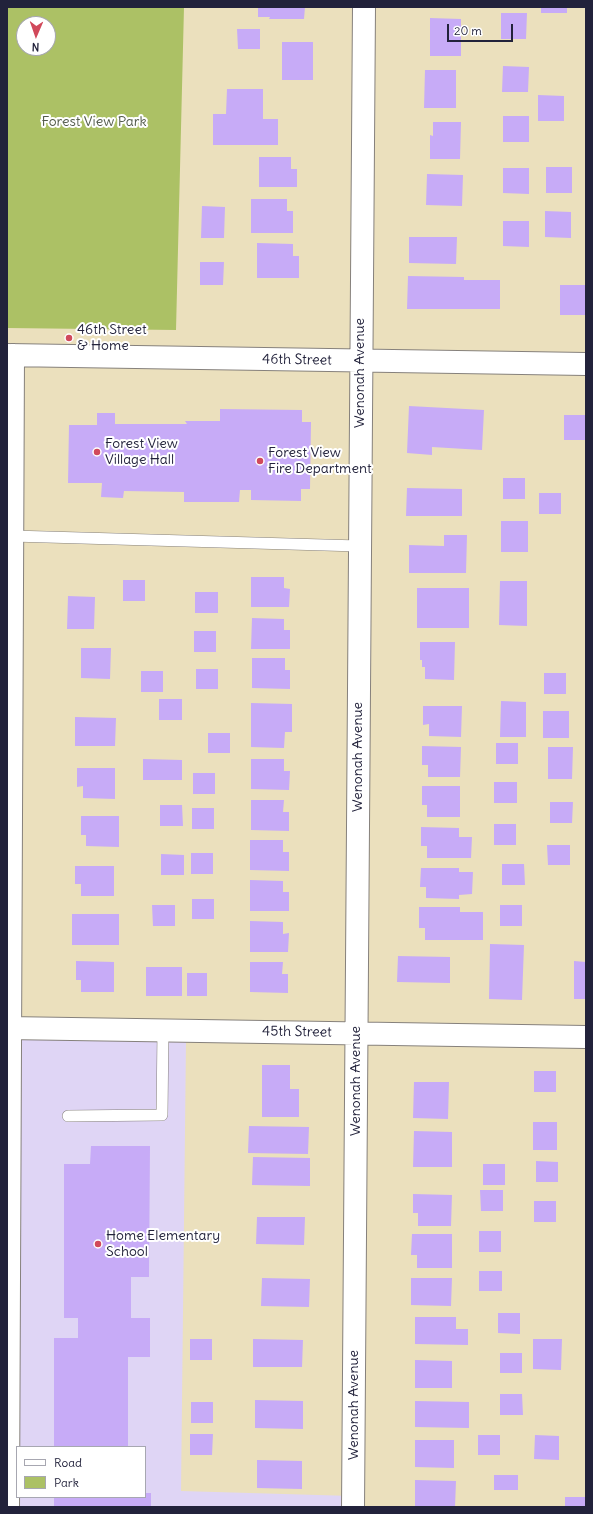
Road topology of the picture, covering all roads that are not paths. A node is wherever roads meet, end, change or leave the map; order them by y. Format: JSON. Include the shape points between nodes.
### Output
{"nodes":[{"id":1,"x":364,"y":7,"type":"edge"},
{"id":2,"x":10,"y":355,"type":"edge"},
{"id":3,"x":360,"y":361,"type":"junction"},
{"id":4,"x":586,"y":364,"type":"edge"},
{"id":5,"x":12,"y":536,"type":"junction"},
{"id":6,"x":359,"y":546,"type":"junction"},
{"id":7,"x":9,"y":1028,"type":"edge"},
{"id":8,"x":163,"y":1030,"type":"junction"},
{"id":9,"x":356,"y":1033,"type":"junction"},
{"id":10,"x":586,"y":1036,"type":"edge"},
{"id":11,"x":68,"y":1116,"type":"dead end"},
{"id":12,"x":8,"y":1507,"type":"edge"},
{"id":13,"x":354,"y":1507,"type":"edge"}],
"edges":[{"from":1,"to":3,"type":"street","name":"Wenonah Avenue"},
{"from":2,"to":3,"type":"street","name":"46th Street"},
{"from":2,"to":5,"type":"street"},
{"from":3,"to":4,"type":"street","name":"46th Street"},
{"from":3,"to":6,"type":"street","name":"Wenonah Avenue"},
{"from":5,"to":6,"type":"lane"},
{"from":5,"to":7,"type":"street"},
{"from":6,"to":9,"type":"street","name":"Wenonah Avenue"},
{"from":7,"to":8,"type":"street","name":"45th Street"},
{"from":7,"to":12,"type":"street"},
{"from":8,"to":9,"type":"street","name":"45th Street"},
{"from":8,"to":11,"type":"lane","via":[[162,1115]]},
{"from":9,"to":10,"type":"street","name":"45th Street"},
{"from":9,"to":13,"type":"street","name":"Wenonah Avenue"}]}
